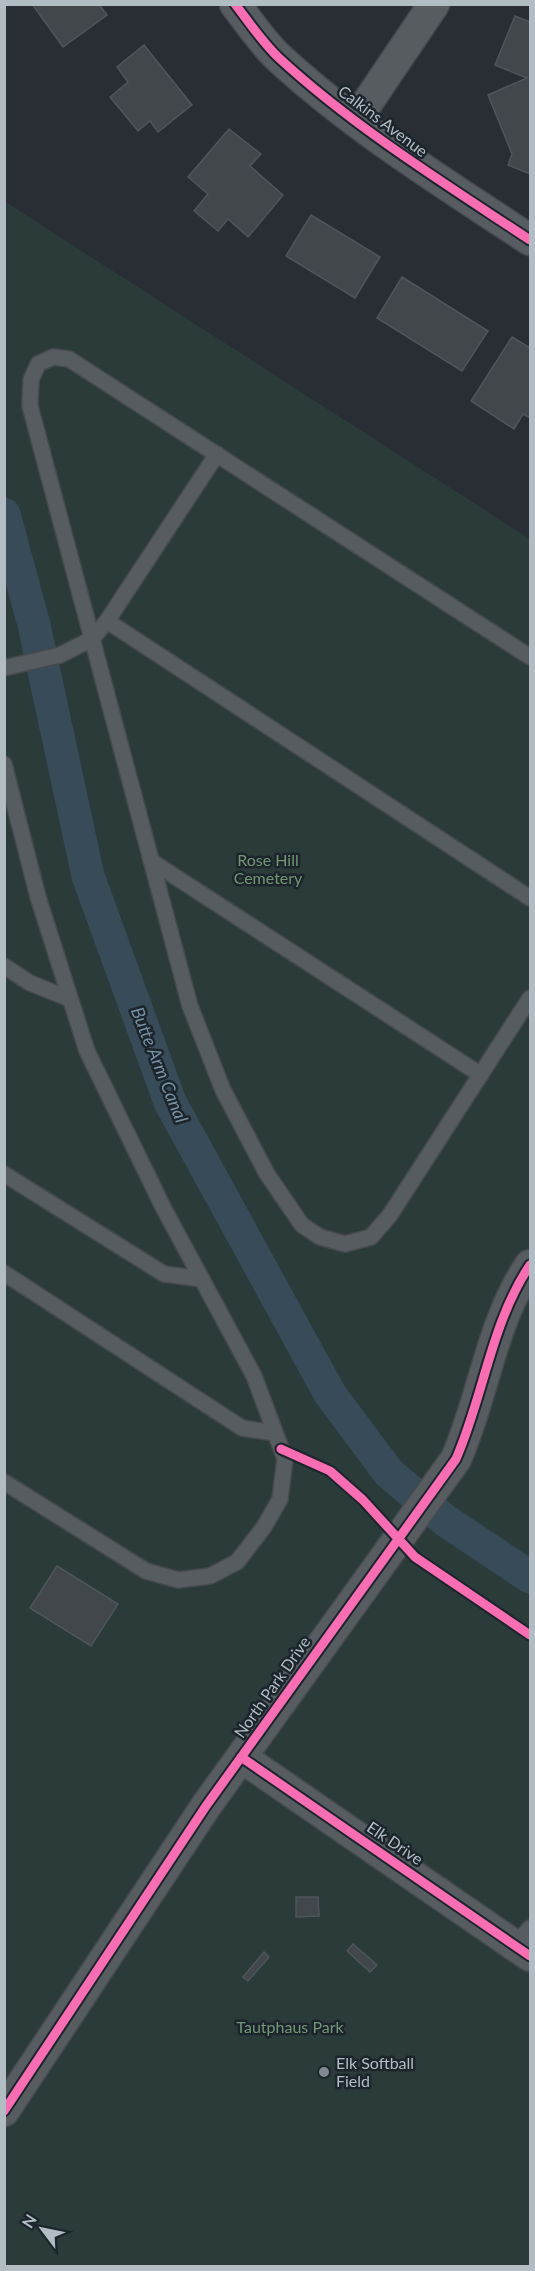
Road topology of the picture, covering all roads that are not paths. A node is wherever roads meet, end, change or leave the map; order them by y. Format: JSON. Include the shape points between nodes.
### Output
{"nodes":[{"id":1,"x":235,"y":4,"type":"edge"},
{"id":2,"x":434,"y":4,"type":"edge"},
{"id":3,"x":355,"y":122,"type":"junction"},
{"id":4,"x":531,"y":240,"type":"edge"},
{"id":5,"x":217,"y":454,"type":"junction"},
{"id":6,"x":107,"y":621,"type":"junction"},
{"id":7,"x":92,"y":639,"type":"junction"},
{"id":8,"x":531,"y":657,"type":"edge"},
{"id":9,"x":11,"y":667,"type":"edge"},
{"id":10,"x":4,"y":764,"type":"edge"},
{"id":11,"x":151,"y":861,"type":"junction"},
{"id":12,"x":531,"y":898,"type":"edge"},
{"id":13,"x":4,"y":966,"type":"edge"},
{"id":14,"x":531,"y":998,"type":"edge"},
{"id":15,"x":70,"y":999,"type":"junction"},
{"id":16,"x":481,"y":1075,"type":"junction"},
{"id":17,"x":4,"y":1174,"type":"edge"},
{"id":18,"x":531,"y":1265,"type":"edge"},
{"id":19,"x":4,"y":1273,"type":"edge"},
{"id":20,"x":201,"y":1279,"type":"junction"},
{"id":21,"x":275,"y":1433,"type":"junction"},
{"id":22,"x":4,"y":1482,"type":"edge"},
{"id":23,"x":241,"y":1756,"type":"junction"},
{"id":24,"x":525,"y":1943,"type":"edge"},
{"id":25,"x":4,"y":2111,"type":"edge"}],
"edges":[{"from":1,"to":3,"type":"street","name":"Calkins Avenue","via":[[277,56]]},
{"from":2,"to":3,"type":"street"},
{"from":3,"to":4,"type":"street","name":"Calkins Avenue"},
{"from":5,"to":6,"type":"lane"},
{"from":5,"to":7,"type":"lane","via":[[69,359],[53,357],[38,364],[31,381],[30,406]]},
{"from":5,"to":8,"type":"lane"},
{"from":6,"to":7,"type":"lane"},
{"from":6,"to":12,"type":"lane"},
{"from":7,"to":9,"type":"lane","via":[[60,655]]},
{"from":7,"to":11,"type":"lane"},
{"from":10,"to":15,"type":"lane","via":[[38,897]]},
{"from":11,"to":16,"type":"lane"},
{"from":11,"to":16,"type":"lane","via":[[190,1006],[223,1090],[267,1174],[302,1225],[320,1237],[345,1244],[371,1237],[390,1215]]},
{"from":13,"to":15,"type":"lane","via":[[30,983]]},
{"from":14,"to":16,"type":"lane"},
{"from":15,"to":20,"type":"lane","via":[[87,1051]]},
{"from":17,"to":20,"type":"lane","via":[[164,1274]]},
{"from":18,"to":23,"type":"street","name":"North Park Drive","via":[[503,1317],[456,1459]]},
{"from":19,"to":21,"type":"lane","via":[[242,1428]]},
{"from":20,"to":21,"type":"lane","via":[[254,1376]]},
{"from":21,"to":22,"type":"lane","via":[[285,1459],[280,1499],[237,1562],[210,1576],[178,1580],[146,1571]]},
{"from":23,"to":24,"type":"street","name":"Elk Drive"},
{"from":23,"to":25,"type":"street","name":"North Park Drive"}]}
